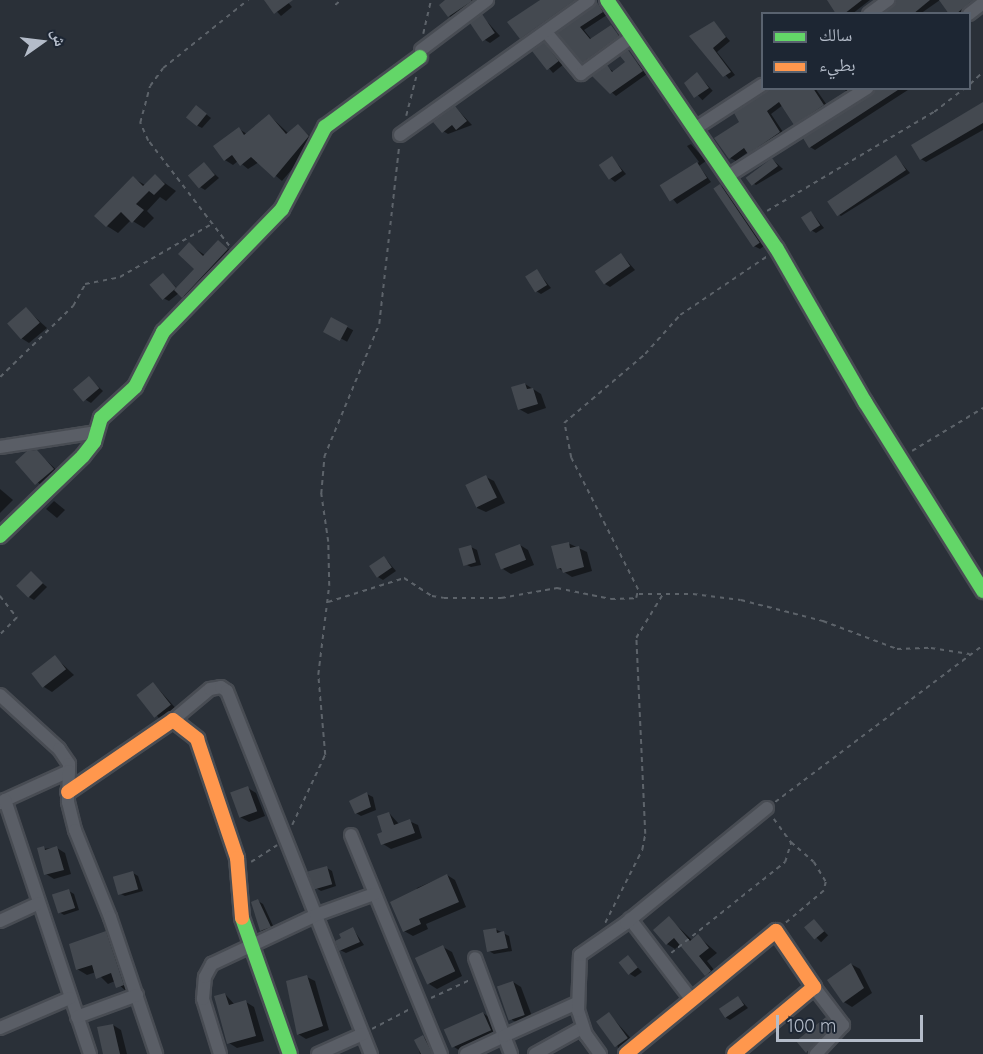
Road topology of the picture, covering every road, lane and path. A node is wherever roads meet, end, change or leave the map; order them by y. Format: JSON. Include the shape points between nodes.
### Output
{"nodes":[{"id":1,"x":248,"y":0,"type":"edge"},
{"id":2,"x":341,"y":0,"type":"edge"},
{"id":3,"x":431,"y":0,"type":"edge"},
{"id":4,"x":487,"y":0,"type":"edge"},
{"id":5,"x":589,"y":0,"type":"edge"},
{"id":6,"x":888,"y":0,"type":"edge"},
{"id":7,"x":611,"y":2,"type":"edge"},
{"id":8,"x":983,"y":3,"type":"edge"},
{"id":9,"x":334,"y":5,"type":"dead end"},
{"id":10,"x":872,"y":12,"type":"edge"},
{"id":11,"x":971,"y":12,"type":"edge"},
{"id":12,"x":546,"y":32,"type":"junction"},
{"id":13,"x":632,"y":37,"type":"junction"},
{"id":14,"x":421,"y":54,"type":"junction"},
{"id":15,"x":983,"y":72,"type":"edge"},
{"id":16,"x":971,"y":82,"type":"edge"},
{"id":17,"x":761,"y":86,"type":"edge"},
{"id":18,"x":864,"y":90,"type":"edge"},
{"id":19,"x":962,"y":90,"type":"edge"},
{"id":20,"x":696,"y":128,"type":"junction"},
{"id":21,"x":400,"y":135,"type":"junction"},
{"id":22,"x":728,"y":176,"type":"junction"},
{"id":23,"x":756,"y":218,"type":"junction"},
{"id":24,"x":210,"y":225,"type":"junction"},
{"id":25,"x":777,"y":249,"type":"junction"},
{"id":26,"x":238,"y":256,"type":"junction"},
{"id":27,"x":0,"y":377,"type":"edge"},
{"id":28,"x":983,"y":408,"type":"edge"},
{"id":29,"x":97,"y":432,"type":"junction"},
{"id":30,"x":0,"y":447,"type":"edge"},
{"id":31,"x":901,"y":458,"type":"junction"},
{"id":32,"x":0,"y":536,"type":"edge"},
{"id":33,"x":983,"y":591,"type":"edge"},
{"id":34,"x":638,"y":594,"type":"junction"},
{"id":35,"x":663,"y":594,"type":"junction"},
{"id":36,"x":0,"y":596,"type":"edge"},
{"id":37,"x":328,"y":602,"type":"junction"},
{"id":38,"x":0,"y":635,"type":"edge"},
{"id":39,"x":983,"y":645,"type":"edge"},
{"id":40,"x":971,"y":654,"type":"junction"},
{"id":41,"x":0,"y":695,"type":"edge"},
{"id":42,"x":173,"y":720,"type":"junction"},
{"id":43,"x":69,"y":771,"type":"junction"},
{"id":44,"x":68,"y":792,"type":"junction"},
{"id":45,"x":2,"y":802,"type":"edge"},
{"id":46,"x":767,"y":808,"type":"junction"},
{"id":47,"x":351,"y":835,"type":"dead end"},
{"id":48,"x":286,"y":839,"type":"junction"},
{"id":49,"x":791,"y":842,"type":"junction"},
{"id":50,"x":237,"y":871,"type":"junction"},
{"id":51,"x":374,"y":894,"type":"junction"},
{"id":52,"x":39,"y":903,"type":"junction"},
{"id":53,"x":316,"y":915,"type":"junction"},
{"id":54,"x":630,"y":920,"type":"junction"},
{"id":55,"x":0,"y":921,"type":"edge"},
{"id":56,"x":776,"y":931,"type":"junction"},
{"id":57,"x":596,"y":943,"type":"junction"},
{"id":58,"x":253,"y":945,"type":"junction"},
{"id":59,"x":475,"y":958,"type":"dead end"},
{"id":60,"x":661,"y":961,"type":"junction"},
{"id":61,"x":814,"y":987,"type":"junction"},
{"id":62,"x":136,"y":994,"type":"junction"},
{"id":63,"x":70,"y":998,"type":"junction"},
{"id":64,"x":692,"y":1000,"type":"junction"},
{"id":65,"x":577,"y":1003,"type":"junction"},
{"id":66,"x":77,"y":1017,"type":"junction"},
{"id":67,"x":0,"y":1028,"type":"edge"},
{"id":68,"x":582,"y":1028,"type":"junction"},
{"id":69,"x":363,"y":1034,"type":"junction"},
{"id":70,"x":504,"y":1036,"type":"junction"},
{"id":71,"x":90,"y":1054,"type":"edge"},
{"id":72,"x":156,"y":1054,"type":"edge"},
{"id":73,"x":220,"y":1054,"type":"edge"},
{"id":74,"x":290,"y":1054,"type":"edge"},
{"id":75,"x":318,"y":1054,"type":"edge"},
{"id":76,"x":371,"y":1054,"type":"edge"},
{"id":77,"x":441,"y":1054,"type":"edge"},
{"id":78,"x":466,"y":1054,"type":"edge"},
{"id":79,"x":511,"y":1054,"type":"edge"},
{"id":80,"x":535,"y":1054,"type":"edge"},
{"id":81,"x":600,"y":1054,"type":"edge"},
{"id":82,"x":626,"y":1054,"type":"edge"},
{"id":83,"x":734,"y":1054,"type":"edge"},
{"id":84,"x":816,"y":1054,"type":"edge"}],
"edges":[{"from":1,"to":24,"type":"path","via":[[193,40],[163,68],[150,86],[140,123],[148,141]]},
{"from":2,"to":9,"type":"path"},
{"from":3,"to":14,"type":"path"},
{"from":4,"to":14,"type":"street"},
{"from":5,"to":12,"type":"street"},
{"from":6,"to":10,"type":"street"},
{"from":7,"to":13,"type":"street"},
{"from":8,"to":11,"type":"street"},
{"from":12,"to":13,"type":"street","via":[[581,74]]},
{"from":12,"to":21,"type":"street"},
{"from":13,"to":20,"type":"street"},
{"from":14,"to":21,"type":"path"},
{"from":14,"to":26,"type":"street","via":[[325,127],[282,209]]},
{"from":15,"to":16,"type":"path"},
{"from":17,"to":20,"type":"street"},
{"from":18,"to":22,"type":"street"},
{"from":19,"to":23,"type":"path","via":[[934,112]]},
{"from":20,"to":22,"type":"street"},
{"from":21,"to":37,"type":"path","via":[[380,324],[324,457],[321,494],[328,542]]},
{"from":22,"to":23,"type":"street"},
{"from":23,"to":25,"type":"street"},
{"from":24,"to":26,"type":"path"},
{"from":24,"to":27,"type":"path","via":[[120,277],[86,284],[73,306]]},
{"from":25,"to":31,"type":"street"},
{"from":25,"to":34,"type":"path","via":[[680,315],[645,354],[564,423],[571,458]]},
{"from":26,"to":29,"type":"street","via":[[163,332],[135,387],[104,415]]},
{"from":28,"to":31,"type":"path"},
{"from":29,"to":30,"type":"street"},
{"from":29,"to":32,"type":"street","via":[[83,456]]},
{"from":31,"to":33,"type":"street"},
{"from":34,"to":35,"type":"path"},
{"from":34,"to":37,"type":"path","via":[[628,601],[556,588],[501,598],[444,598],[432,596],[404,578]]},
{"from":35,"to":40,"type":"path","via":[[718,596],[774,607],[897,649],[931,648]]},
{"from":35,"to":57,"type":"path","via":[[636,638],[645,834],[642,850]]},
{"from":36,"to":38,"type":"path","via":[[17,618]]},
{"from":37,"to":48,"type":"path","via":[[318,664],[325,754]]},
{"from":39,"to":40,"type":"path"},
{"from":40,"to":46,"type":"path"},
{"from":41,"to":43,"type":"street","via":[[64,755]]},
{"from":42,"to":44,"type":"street"},
{"from":42,"to":48,"type":"street","via":[[210,689],[226,690]]},
{"from":42,"to":50,"type":"street","via":[[200,745],[234,849]]},
{"from":43,"to":44,"type":"street"},
{"from":43,"to":45,"type":"street"},
{"from":44,"to":62,"type":"street","via":[[75,830]]},
{"from":45,"to":52,"type":"street"},
{"from":46,"to":49,"type":"path"},
{"from":46,"to":54,"type":"street"},
{"from":47,"to":51,"type":"street"},
{"from":48,"to":50,"type":"path"},
{"from":48,"to":53,"type":"street"},
{"from":49,"to":56,"type":"path","via":[[814,862],[826,888]]},
{"from":49,"to":60,"type":"path","via":[[785,862]]},
{"from":50,"to":58,"type":"street","via":[[239,908]]},
{"from":51,"to":53,"type":"street"},
{"from":51,"to":77,"type":"street"},
{"from":52,"to":55,"type":"street"},
{"from":52,"to":63,"type":"street"},
{"from":53,"to":58,"type":"street"},
{"from":53,"to":69,"type":"street"},
{"from":54,"to":57,"type":"street"},
{"from":54,"to":60,"type":"street"},
{"from":56,"to":61,"type":"street"},
{"from":56,"to":64,"type":"street"},
{"from":57,"to":65,"type":"street","via":[[578,960]]},
{"from":58,"to":73,"type":"street","via":[[212,964],[205,977],[205,1010]]},
{"from":58,"to":74,"type":"street"},
{"from":59,"to":70,"type":"street"},
{"from":60,"to":64,"type":"street"},
{"from":61,"to":83,"type":"street"},
{"from":61,"to":84,"type":"street","via":[[843,1025]]},
{"from":62,"to":66,"type":"street"},
{"from":62,"to":72,"type":"street"},
{"from":63,"to":66,"type":"street"},
{"from":63,"to":67,"type":"street"},
{"from":64,"to":82,"type":"street"},
{"from":65,"to":68,"type":"street"},
{"from":65,"to":70,"type":"street"},
{"from":66,"to":71,"type":"street"},
{"from":68,"to":80,"type":"street"},
{"from":68,"to":81,"type":"street"},
{"from":69,"to":75,"type":"street"},
{"from":69,"to":76,"type":"street"},
{"from":70,"to":78,"type":"street"},
{"from":70,"to":79,"type":"street"}]}
